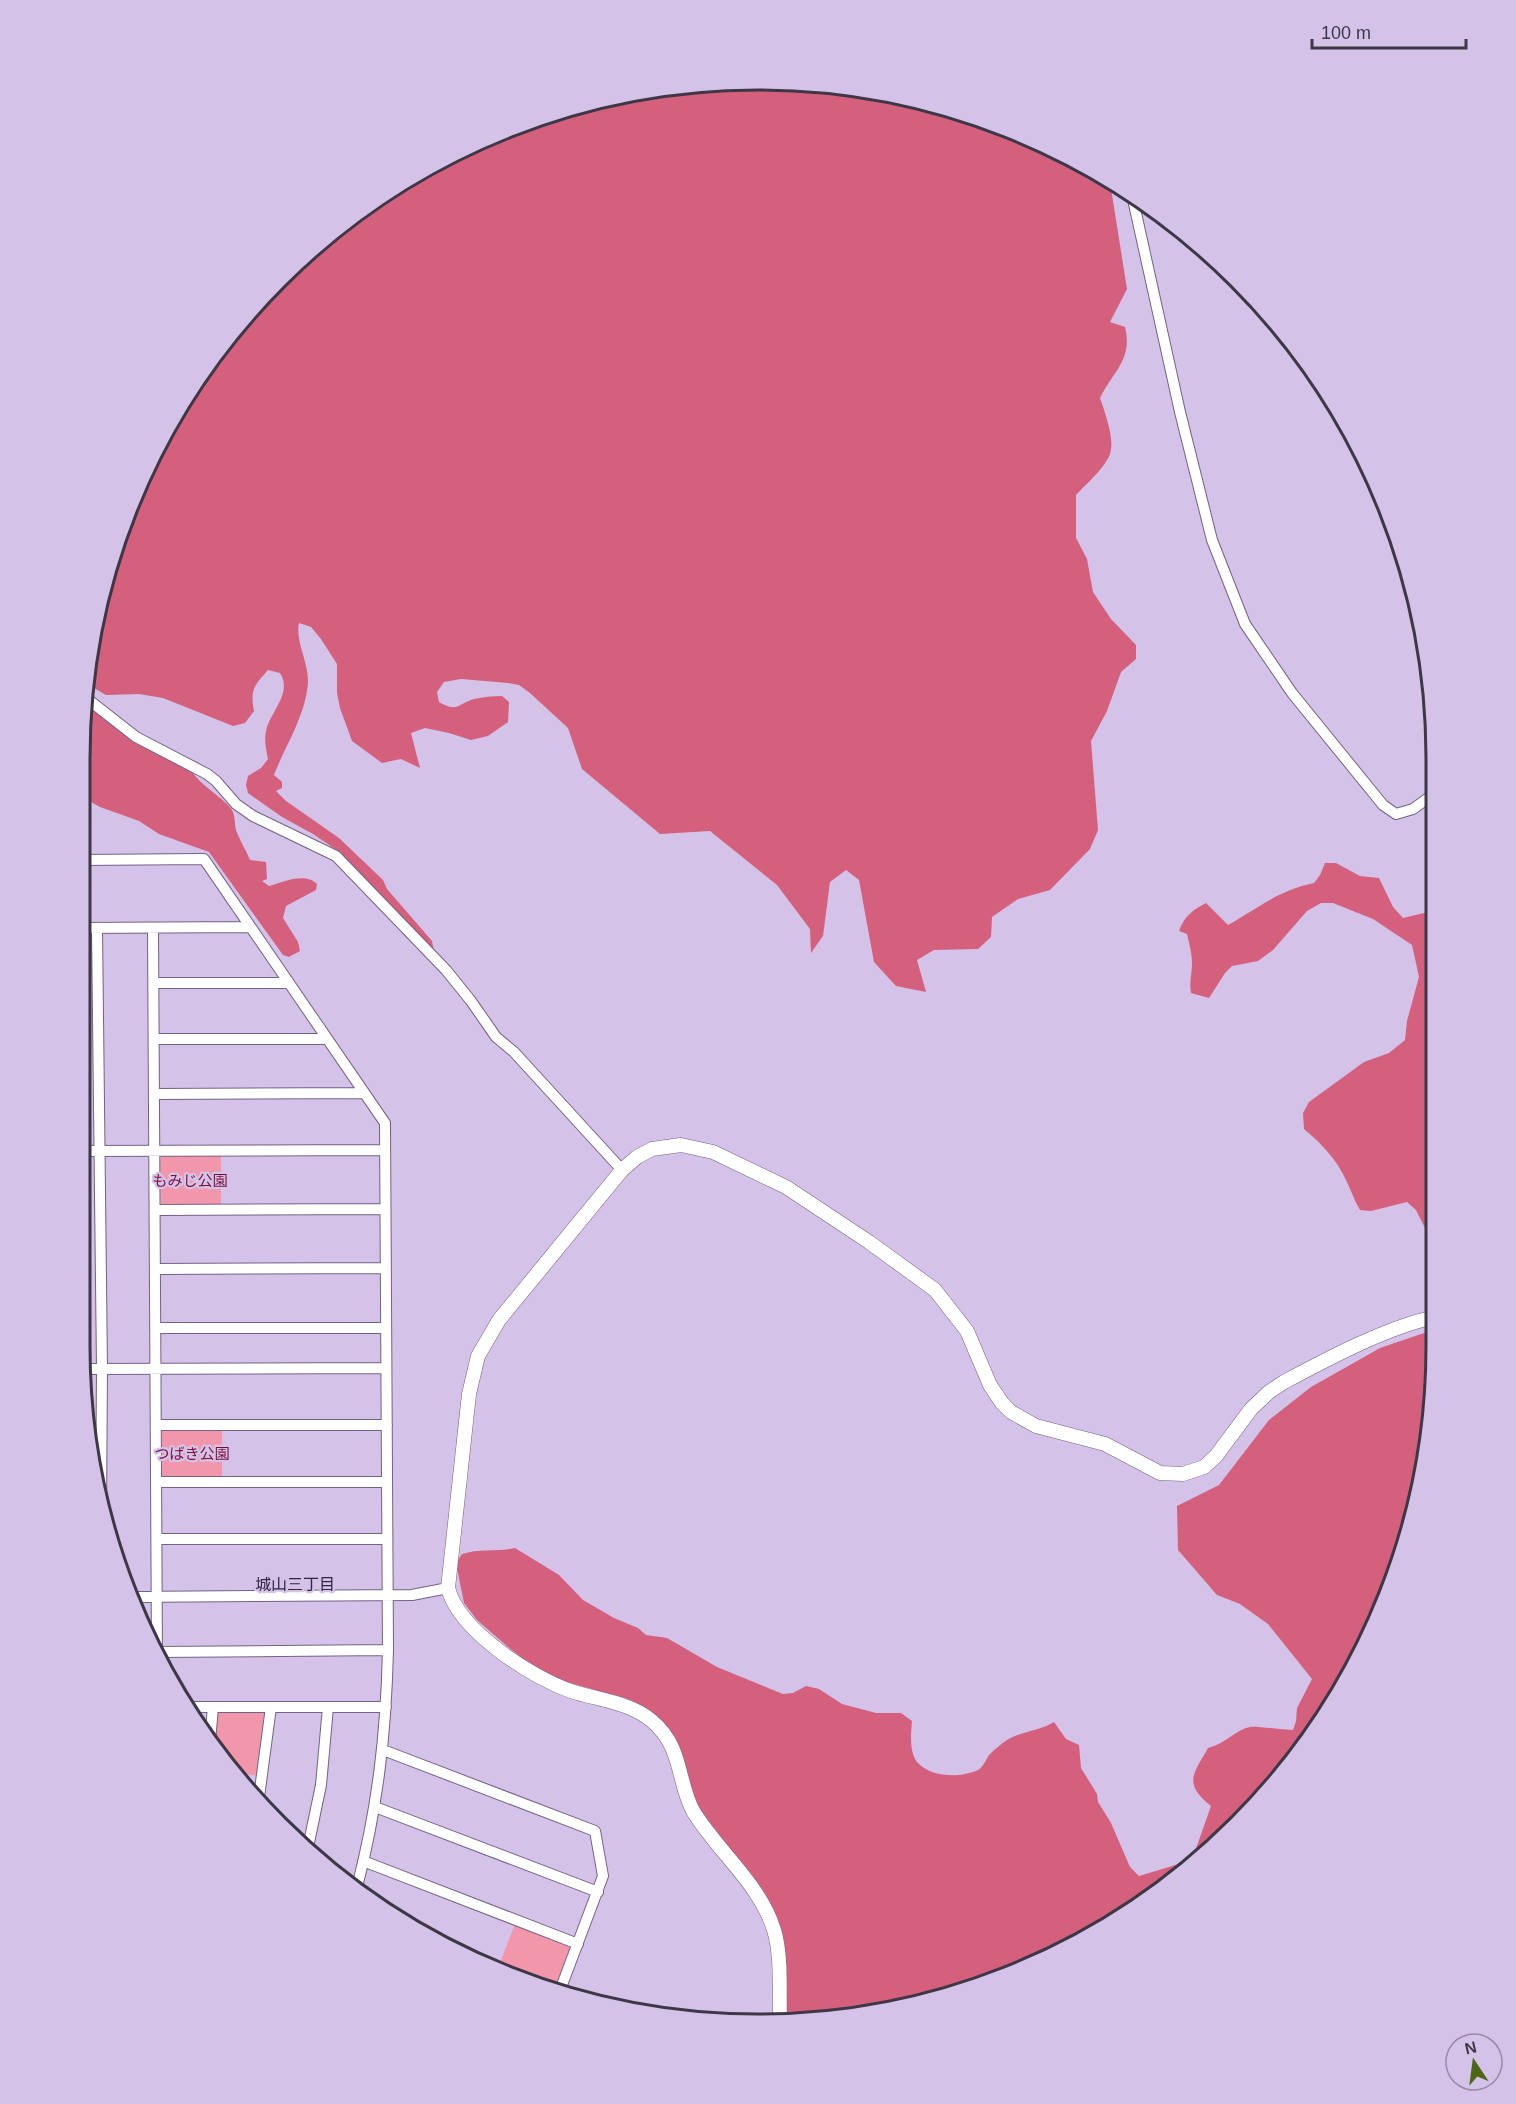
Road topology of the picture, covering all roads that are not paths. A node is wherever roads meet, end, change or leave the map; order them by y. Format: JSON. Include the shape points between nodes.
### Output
{"nodes":[{"id":1,"x":1135,"y":207,"type":"edge"},
{"id":2,"x":92,"y":702,"type":"edge"},
{"id":3,"x":1426,"y":799,"type":"edge"},
{"id":4,"x":90,"y":860,"type":"edge"},
{"id":5,"x":249,"y":927,"type":"junction"},
{"id":6,"x":90,"y":928,"type":"edge"},
{"id":7,"x":97,"y":928,"type":"junction"},
{"id":8,"x":153,"y":928,"type":"junction"},
{"id":9,"x":287,"y":983,"type":"junction"},
{"id":10,"x":154,"y":984,"type":"junction"},
{"id":11,"x":154,"y":1039,"type":"junction"},
{"id":12,"x":325,"y":1039,"type":"junction"},
{"id":13,"x":364,"y":1093,"type":"junction"},
{"id":14,"x":154,"y":1095,"type":"junction"},
{"id":15,"x":386,"y":1150,"type":"junction"},
{"id":16,"x":90,"y":1151,"type":"edge"},
{"id":17,"x":99,"y":1151,"type":"junction"},
{"id":18,"x":155,"y":1151,"type":"junction"},
{"id":19,"x":622,"y":1170,"type":"junction"},
{"id":20,"x":385,"y":1209,"type":"junction"},
{"id":21,"x":155,"y":1210,"type":"junction"},
{"id":22,"x":386,"y":1268,"type":"junction"},
{"id":23,"x":155,"y":1269,"type":"junction"},
{"id":24,"x":1426,"y":1319,"type":"edge"},
{"id":25,"x":155,"y":1328,"type":"junction"},
{"id":26,"x":386,"y":1328,"type":"junction"},
{"id":27,"x":386,"y":1368,"type":"junction"},
{"id":28,"x":91,"y":1369,"type":"edge"},
{"id":29,"x":102,"y":1369,"type":"junction"},
{"id":30,"x":155,"y":1369,"type":"junction"},
{"id":31,"x":156,"y":1425,"type":"junction"},
{"id":32,"x":387,"y":1425,"type":"junction"},
{"id":33,"x":101,"y":1466,"type":"edge"},
{"id":34,"x":156,"y":1482,"type":"junction"},
{"id":35,"x":387,"y":1482,"type":"junction"},
{"id":36,"x":157,"y":1539,"type":"junction"},
{"id":37,"x":387,"y":1539,"type":"junction"},
{"id":38,"x":448,"y":1588,"type":"junction"},
{"id":39,"x":387,"y":1595,"type":"junction"},
{"id":40,"x":139,"y":1597,"type":"edge"},
{"id":41,"x":156,"y":1597,"type":"junction"},
{"id":42,"x":157,"y":1636,"type":"edge"},
{"id":43,"x":388,"y":1650,"type":"junction"},
{"id":44,"x":165,"y":1653,"type":"edge"},
{"id":45,"x":197,"y":1707,"type":"edge"},
{"id":46,"x":213,"y":1707,"type":"junction"},
{"id":47,"x":271,"y":1707,"type":"junction"},
{"id":48,"x":328,"y":1707,"type":"junction"},
{"id":49,"x":386,"y":1707,"type":"junction"},
{"id":50,"x":211,"y":1729,"type":"edge"},
{"id":51,"x":383,"y":1750,"type":"junction"},
{"id":52,"x":260,"y":1790,"type":"edge"},
{"id":53,"x":375,"y":1807,"type":"junction"},
{"id":54,"x":310,"y":1840,"type":"edge"},
{"id":55,"x":363,"y":1861,"type":"junction"},
{"id":56,"x":358,"y":1881,"type":"edge"},
{"id":57,"x":598,"y":1892,"type":"junction"},
{"id":58,"x":578,"y":1944,"type":"junction"},
{"id":59,"x":562,"y":1985,"type":"edge"},
{"id":60,"x":780,"y":2014,"type":"edge"}],
"edges":[{"from":1,"to":3,"type":"street","via":[[1212,540],[1245,624],[1292,693],[1383,805],[1396,813]]},
{"from":2,"to":19,"type":"street","via":[[136,737],[207,774],[253,816],[336,855],[446,970],[496,1037]]},
{"from":4,"to":5,"type":"street","via":[[204,860]]},
{"from":5,"to":8,"type":"street"},
{"from":5,"to":9,"type":"street"},
{"from":6,"to":7,"type":"street"},
{"from":7,"to":8,"type":"street"},
{"from":7,"to":17,"type":"street"},
{"from":8,"to":10,"type":"street"},
{"from":9,"to":10,"type":"street"},
{"from":9,"to":12,"type":"street"},
{"from":10,"to":11,"type":"street"},
{"from":11,"to":12,"type":"street"},
{"from":11,"to":14,"type":"street"},
{"from":12,"to":13,"type":"street"},
{"from":13,"to":14,"type":"street"},
{"from":13,"to":15,"type":"street","via":[[385,1123]]},
{"from":14,"to":18,"type":"street"},
{"from":15,"to":18,"type":"street"},
{"from":15,"to":20,"type":"street"},
{"from":16,"to":17,"type":"street"},
{"from":17,"to":18,"type":"street"},
{"from":17,"to":29,"type":"street"},
{"from":18,"to":21,"type":"street"},
{"from":19,"to":24,"type":"street","via":[[652,1149],[681,1145],[713,1152],[786,1187],[935,1290],[967,1331],[990,1385],[1011,1412],[1036,1426],[1105,1444],[1160,1473],[1184,1474],[1204,1467],[1251,1409],[1284,1382],[1387,1332]]},
{"from":19,"to":38,"type":"street","via":[[499,1320],[478,1356],[469,1394]]},
{"from":20,"to":21,"type":"street"},
{"from":20,"to":22,"type":"street"},
{"from":21,"to":23,"type":"street"},
{"from":22,"to":23,"type":"street"},
{"from":22,"to":26,"type":"street"},
{"from":23,"to":25,"type":"street"},
{"from":25,"to":26,"type":"street"},
{"from":25,"to":30,"type":"street"},
{"from":26,"to":27,"type":"street"},
{"from":27,"to":30,"type":"street"},
{"from":27,"to":32,"type":"street"},
{"from":28,"to":29,"type":"street"},
{"from":29,"to":30,"type":"street"},
{"from":29,"to":33,"type":"street"},
{"from":30,"to":31,"type":"street"},
{"from":31,"to":32,"type":"street"},
{"from":31,"to":34,"type":"street"},
{"from":32,"to":35,"type":"street"},
{"from":34,"to":35,"type":"street"},
{"from":34,"to":36,"type":"street"},
{"from":35,"to":37,"type":"street"},
{"from":36,"to":37,"type":"street"},
{"from":36,"to":41,"type":"street"},
{"from":37,"to":39,"type":"street"},
{"from":38,"to":39,"type":"street"},
{"from":38,"to":60,"type":"street","via":[[451,1599],[474,1629],[537,1676],[573,1692],[628,1707],[659,1727],[680,1764],[693,1811],[755,1892],[768,1916],[777,1943]]},
{"from":39,"to":41,"type":"street"},
{"from":39,"to":43,"type":"street"},
{"from":40,"to":41,"type":"street"},
{"from":41,"to":42,"type":"street"},
{"from":43,"to":44,"type":"street"},
{"from":43,"to":49,"type":"street"},
{"from":45,"to":46,"type":"street"},
{"from":46,"to":47,"type":"street"},
{"from":46,"to":50,"type":"street"},
{"from":47,"to":48,"type":"street"},
{"from":47,"to":52,"type":"street"},
{"from":48,"to":49,"type":"street"},
{"from":48,"to":54,"type":"street","via":[[321,1785]]},
{"from":49,"to":51,"type":"street"},
{"from":51,"to":53,"type":"street"},
{"from":51,"to":57,"type":"street","via":[[595,1831],[603,1876]]},
{"from":53,"to":55,"type":"street"},
{"from":53,"to":57,"type":"street"},
{"from":55,"to":56,"type":"street"},
{"from":55,"to":58,"type":"street"},
{"from":57,"to":58,"type":"street"},
{"from":58,"to":59,"type":"street"}]}
